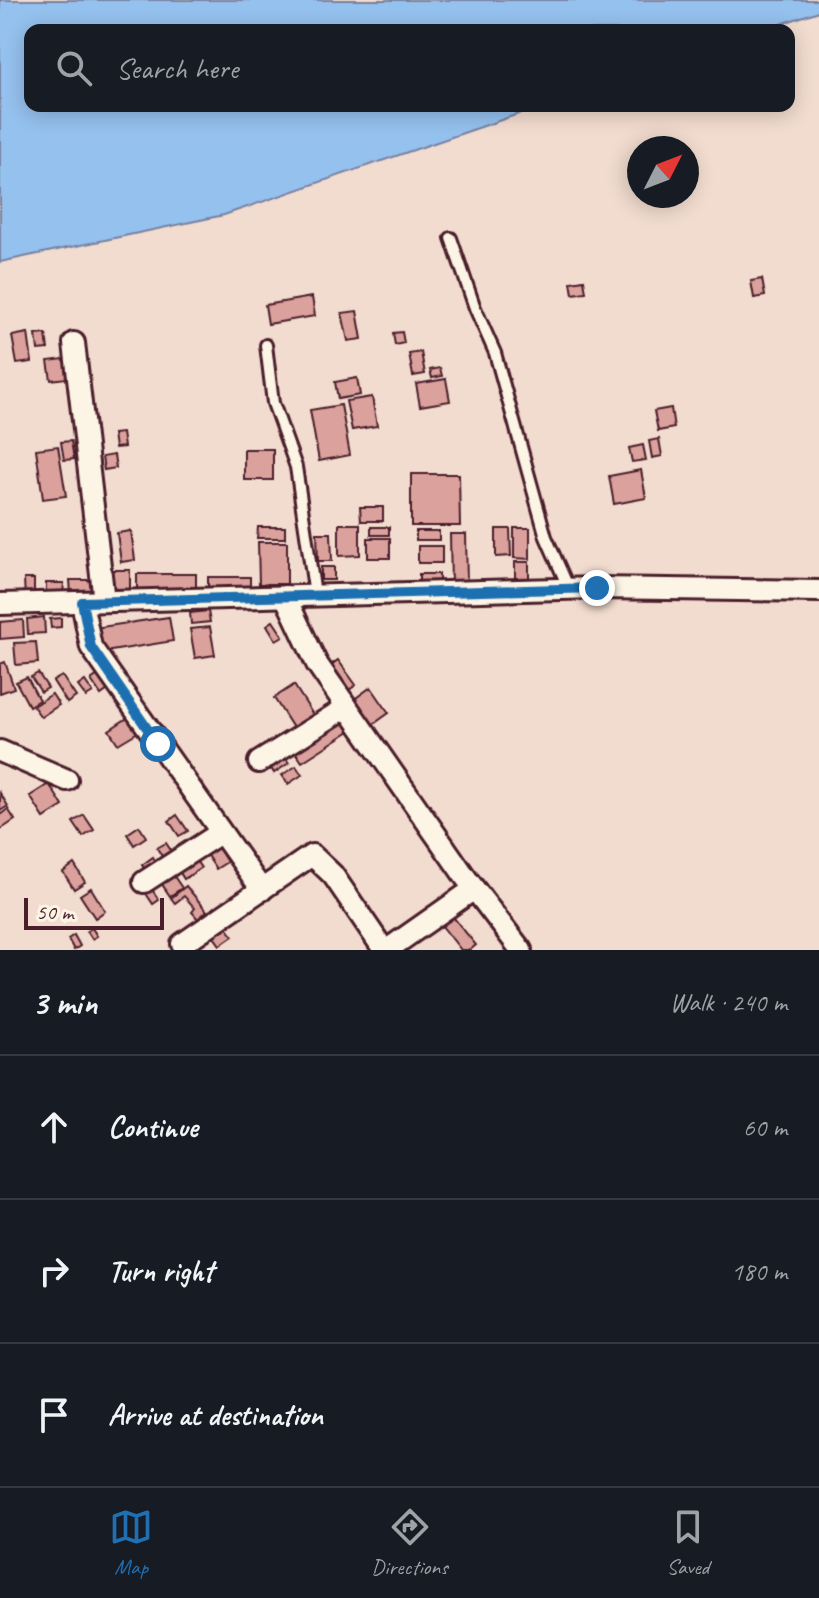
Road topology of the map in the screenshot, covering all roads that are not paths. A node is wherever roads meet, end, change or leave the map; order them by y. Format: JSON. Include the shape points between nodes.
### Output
{"nodes":[{"id":1,"x":451,"y":238,"type":"dead end"},
{"id":2,"x":74,"y":343,"type":"dead end"},
{"id":3,"x":266,"y":345,"type":"dead end"},
{"id":4,"x":569,"y":589,"type":"junction"},
{"id":5,"x":819,"y":591,"type":"edge"},
{"id":6,"x":315,"y":595,"type":"junction"},
{"id":7,"x":285,"y":596,"type":"junction"},
{"id":8,"x":104,"y":601,"type":"junction"},
{"id":9,"x":82,"y":602,"type":"junction"},
{"id":10,"x":0,"y":604,"type":"edge"},
{"id":11,"x":347,"y":707,"type":"junction"},
{"id":12,"x":0,"y":751,"type":"edge"},
{"id":13,"x":259,"y":762,"type":"dead end"},
{"id":14,"x":67,"y":780,"type":"dead end"},
{"id":15,"x":220,"y":833,"type":"junction"},
{"id":16,"x":144,"y":882,"type":"dead end"},
{"id":17,"x":474,"y":889,"type":"junction"},
{"id":18,"x":262,"y":890,"type":"junction"},
{"id":19,"x":180,"y":948,"type":"edge"},
{"id":20,"x":386,"y":950,"type":"edge"},
{"id":21,"x":521,"y":950,"type":"edge"}],
"edges":[{"from":1,"to":4,"type":"lane","via":[[495,353],[546,537]]},
{"from":2,"to":8,"type":"street"},
{"from":3,"to":6,"type":"lane","via":[[273,403],[296,467]]},
{"from":4,"to":5,"type":"street"},
{"from":4,"to":6,"type":"street"},
{"from":6,"to":7,"type":"street"},
{"from":7,"to":8,"type":"street"},
{"from":7,"to":11,"type":"street","via":[[317,664]]},
{"from":8,"to":9,"type":"street"},
{"from":9,"to":10,"type":"street"},
{"from":9,"to":15,"type":"street","via":[[91,647]]},
{"from":11,"to":13,"type":"street"},
{"from":11,"to":17,"type":"street"},
{"from":12,"to":14,"type":"street"},
{"from":15,"to":16,"type":"street"},
{"from":15,"to":18,"type":"street"},
{"from":17,"to":20,"type":"street"},
{"from":17,"to":21,"type":"street"},
{"from":18,"to":19,"type":"street"},
{"from":18,"to":20,"type":"street","via":[[312,855],[333,875]]}]}
